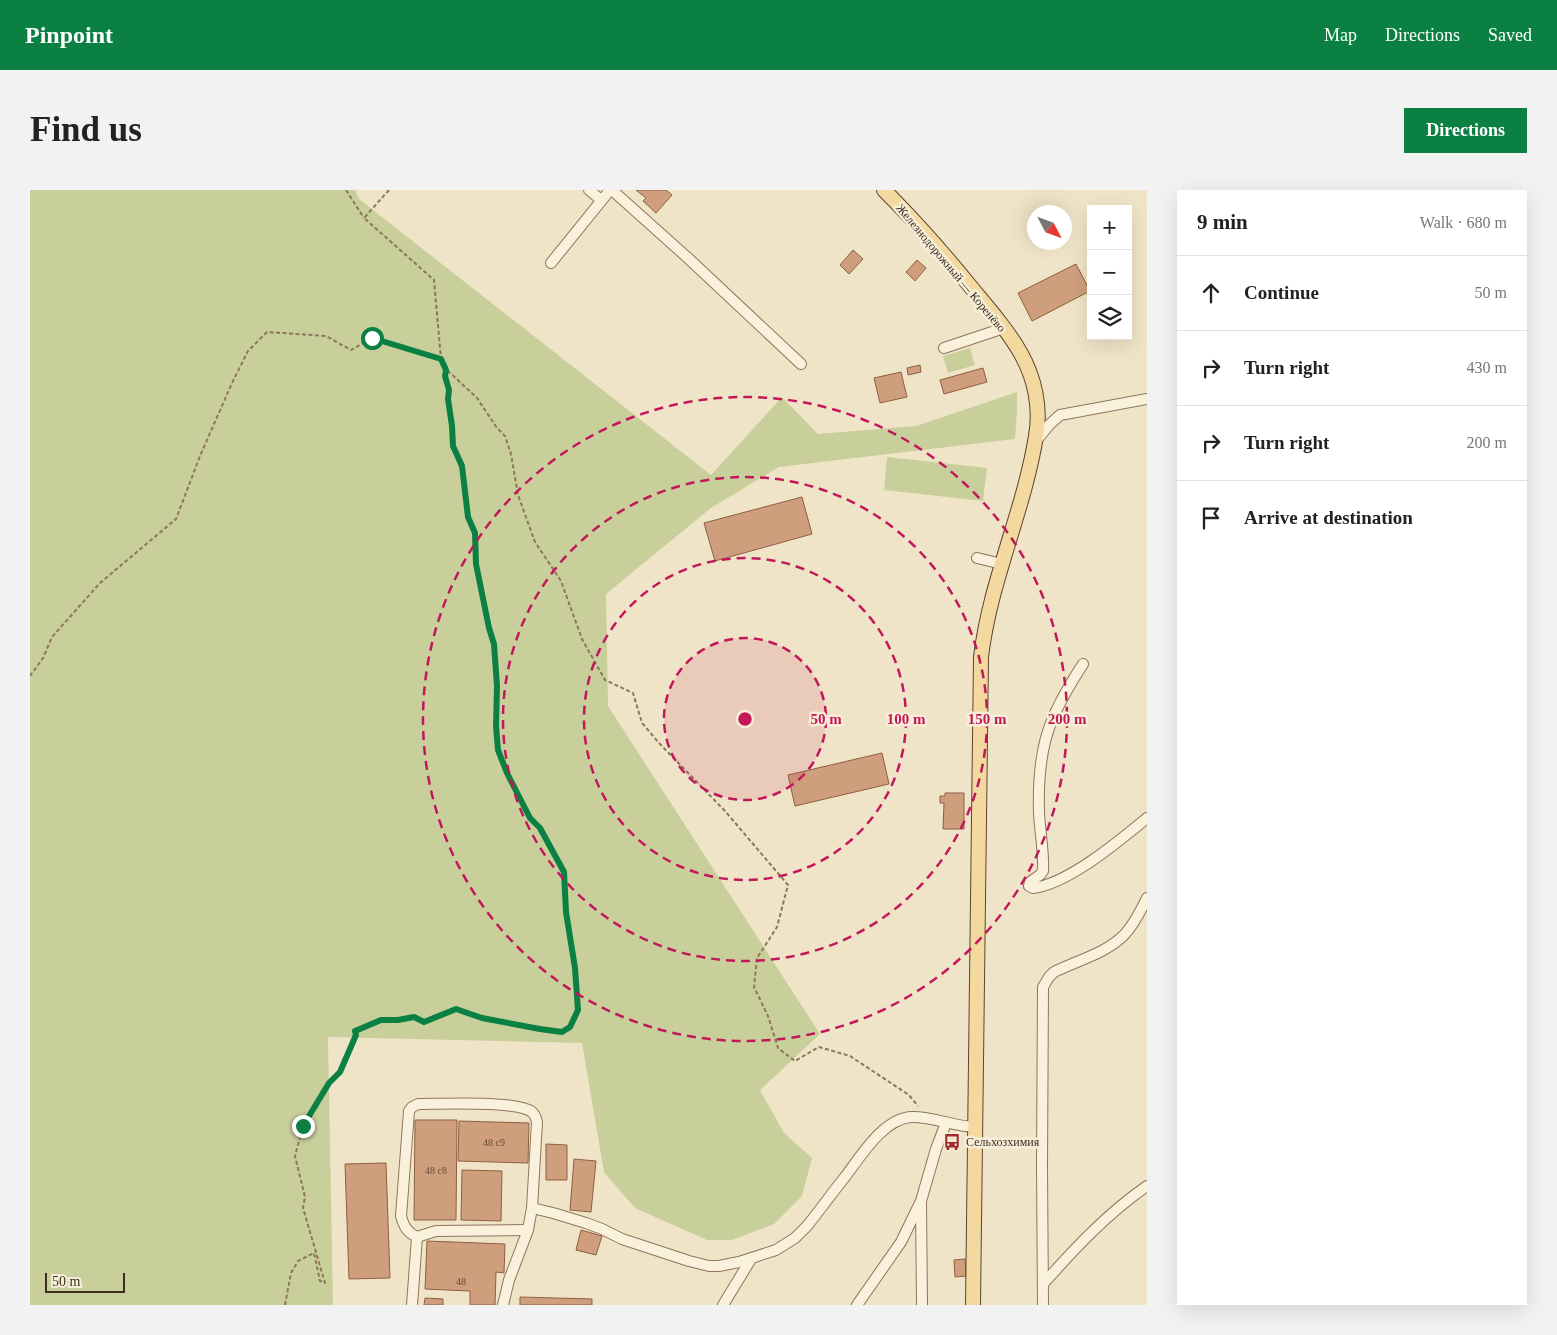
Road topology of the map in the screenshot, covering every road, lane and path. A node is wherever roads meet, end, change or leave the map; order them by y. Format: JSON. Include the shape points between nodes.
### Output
{"nodes":[{"id":1,"x":346,"y":190,"type":"edge"},
{"id":2,"x":388,"y":190,"type":"edge"},
{"id":3,"x":589,"y":190,"type":"edge"},
{"id":4,"x":611,"y":190,"type":"edge"},
{"id":5,"x":884,"y":190,"type":"edge"},
{"id":6,"x":602,"y":200,"type":"junction"},
{"id":7,"x":364,"y":218,"type":"junction"},
{"id":8,"x":551,"y":263,"type":"dead end"},
{"id":9,"x":1004,"y":328,"type":"junction"},
{"id":10,"x":944,"y":348,"type":"dead end"},
{"id":11,"x":441,"y":359,"type":"junction"},
{"id":12,"x":801,"y":364,"type":"dead end"},
{"id":13,"x":446,"y":370,"type":"junction"},
{"id":14,"x":1147,"y":399,"type":"edge"},
{"id":15,"x":1035,"y":443,"type":"junction"},
{"id":16,"x":977,"y":558,"type":"dead end"},
{"id":17,"x":1002,"y":564,"type":"junction"},
{"id":18,"x":1083,"y":664,"type":"dead end"},
{"id":19,"x":30,"y":676,"type":"edge"},
{"id":20,"x":1147,"y":818,"type":"edge"},
{"id":21,"x":1147,"y":898,"type":"edge"},
{"id":22,"x":932,"y":1120,"type":"junction"},
{"id":23,"x":946,"y":1123,"type":"junction"},
{"id":24,"x":976,"y":1127,"type":"junction"},
{"id":25,"x":1147,"y":1186,"type":"edge"},
{"id":26,"x":921,"y":1201,"type":"junction"},
{"id":27,"x":532,"y":1208,"type":"junction"},
{"id":28,"x":528,"y":1230,"type":"junction"},
{"id":29,"x":417,"y":1237,"type":"junction"},
{"id":30,"x":751,"y":1259,"type":"junction"},
{"id":31,"x":1044,"y":1283,"type":"junction"},
{"id":32,"x":285,"y":1305,"type":"edge"},
{"id":33,"x":412,"y":1305,"type":"edge"},
{"id":34,"x":503,"y":1305,"type":"edge"},
{"id":35,"x":723,"y":1305,"type":"edge"},
{"id":36,"x":857,"y":1305,"type":"edge"},
{"id":37,"x":922,"y":1305,"type":"edge"},
{"id":38,"x":973,"y":1305,"type":"edge"},
{"id":39,"x":1043,"y":1305,"type":"edge"}],
"edges":[{"from":1,"to":7,"type":"path"},
{"from":2,"to":7,"type":"path"},
{"from":3,"to":6,"type":"street"},
{"from":4,"to":6,"type":"street"},
{"from":4,"to":12,"type":"street"},
{"from":5,"to":9,"type":"main road","name":"Железнодорожный — Коренёво","via":[[920,227]]},
{"from":6,"to":8,"type":"street"},
{"from":7,"to":11,"type":"path","via":[[434,280]]},
{"from":9,"to":10,"type":"street"},
{"from":9,"to":15,"type":"main road","name":"Железнодорожный — Коренёво","via":[[1021,353],[1034,385],[1038,407]]},
{"from":11,"to":13,"type":"path"},
{"from":11,"to":19,"type":"path","via":[[372,338],[351,350],[326,336],[267,332],[248,352],[232,383],[176,519],[100,583],[52,636],[43,658]]},
{"from":13,"to":22,"type":"path","via":[[477,398],[505,436],[518,495],[535,542],[561,581],[582,639],[605,680],[633,693],[642,723],[725,811],[788,886],[777,927],[757,958],[754,986],[778,1048],[795,1061],[818,1047],[850,1056],[909,1095]]},
{"from":13,"to":32,"type":"path","via":[[453,446],[462,466],[468,517],[475,533],[476,564],[494,644],[498,750],[530,818],[540,828],[564,872],[578,1010],[570,1027],[562,1032],[482,1018],[456,1009],[424,1022],[414,1017],[381,1020],[355,1031],[340,1072],[329,1083],[303,1126],[295,1156],[305,1197],[303,1208],[325,1283],[320,1281],[314,1252],[298,1261],[291,1272]]},
{"from":14,"to":15,"type":"street","via":[[1060,415]]},
{"from":15,"to":17,"type":"main road","name":"Железнодорожный — Коренёво"},
{"from":16,"to":17,"type":"street"},
{"from":17,"to":24,"type":"main road","name":"Железнодорожный — Коренёво","via":[[985,630],[980,673]]},
{"from":18,"to":20,"type":"street","via":[[1060,702],[1045,742],[1039,790],[1043,871],[1029,886],[1040,887],[1072,873]]},
{"from":21,"to":31,"type":"street","via":[[1125,934],[1104,950],[1054,972],[1043,987]]},
{"from":22,"to":23,"type":"street"},
{"from":22,"to":30,"type":"street","via":[[909,1117],[889,1126],[869,1145],[795,1238],[776,1250]]},
{"from":23,"to":24,"type":"street"},
{"from":23,"to":26,"type":"street"},
{"from":24,"to":38,"type":"main road","name":"Железнодорожный — Коренёво"},
{"from":25,"to":31,"type":"street","via":[[1078,1245]]},
{"from":26,"to":36,"type":"street","via":[[901,1242]]},
{"from":26,"to":37,"type":"street"},
{"from":27,"to":28,"type":"street"},
{"from":27,"to":29,"type":"street","via":[[537,1122],[533,1112],[511,1105],[418,1104],[409,1111],[401,1216],[404,1227]]},
{"from":27,"to":30,"type":"street","via":[[586,1223],[622,1239],[700,1264],[719,1266]]},
{"from":28,"to":29,"type":"street","via":[[436,1231]]},
{"from":28,"to":34,"type":"street"},
{"from":29,"to":33,"type":"street"},
{"from":30,"to":35,"type":"street"},
{"from":31,"to":39,"type":"street"}]}
